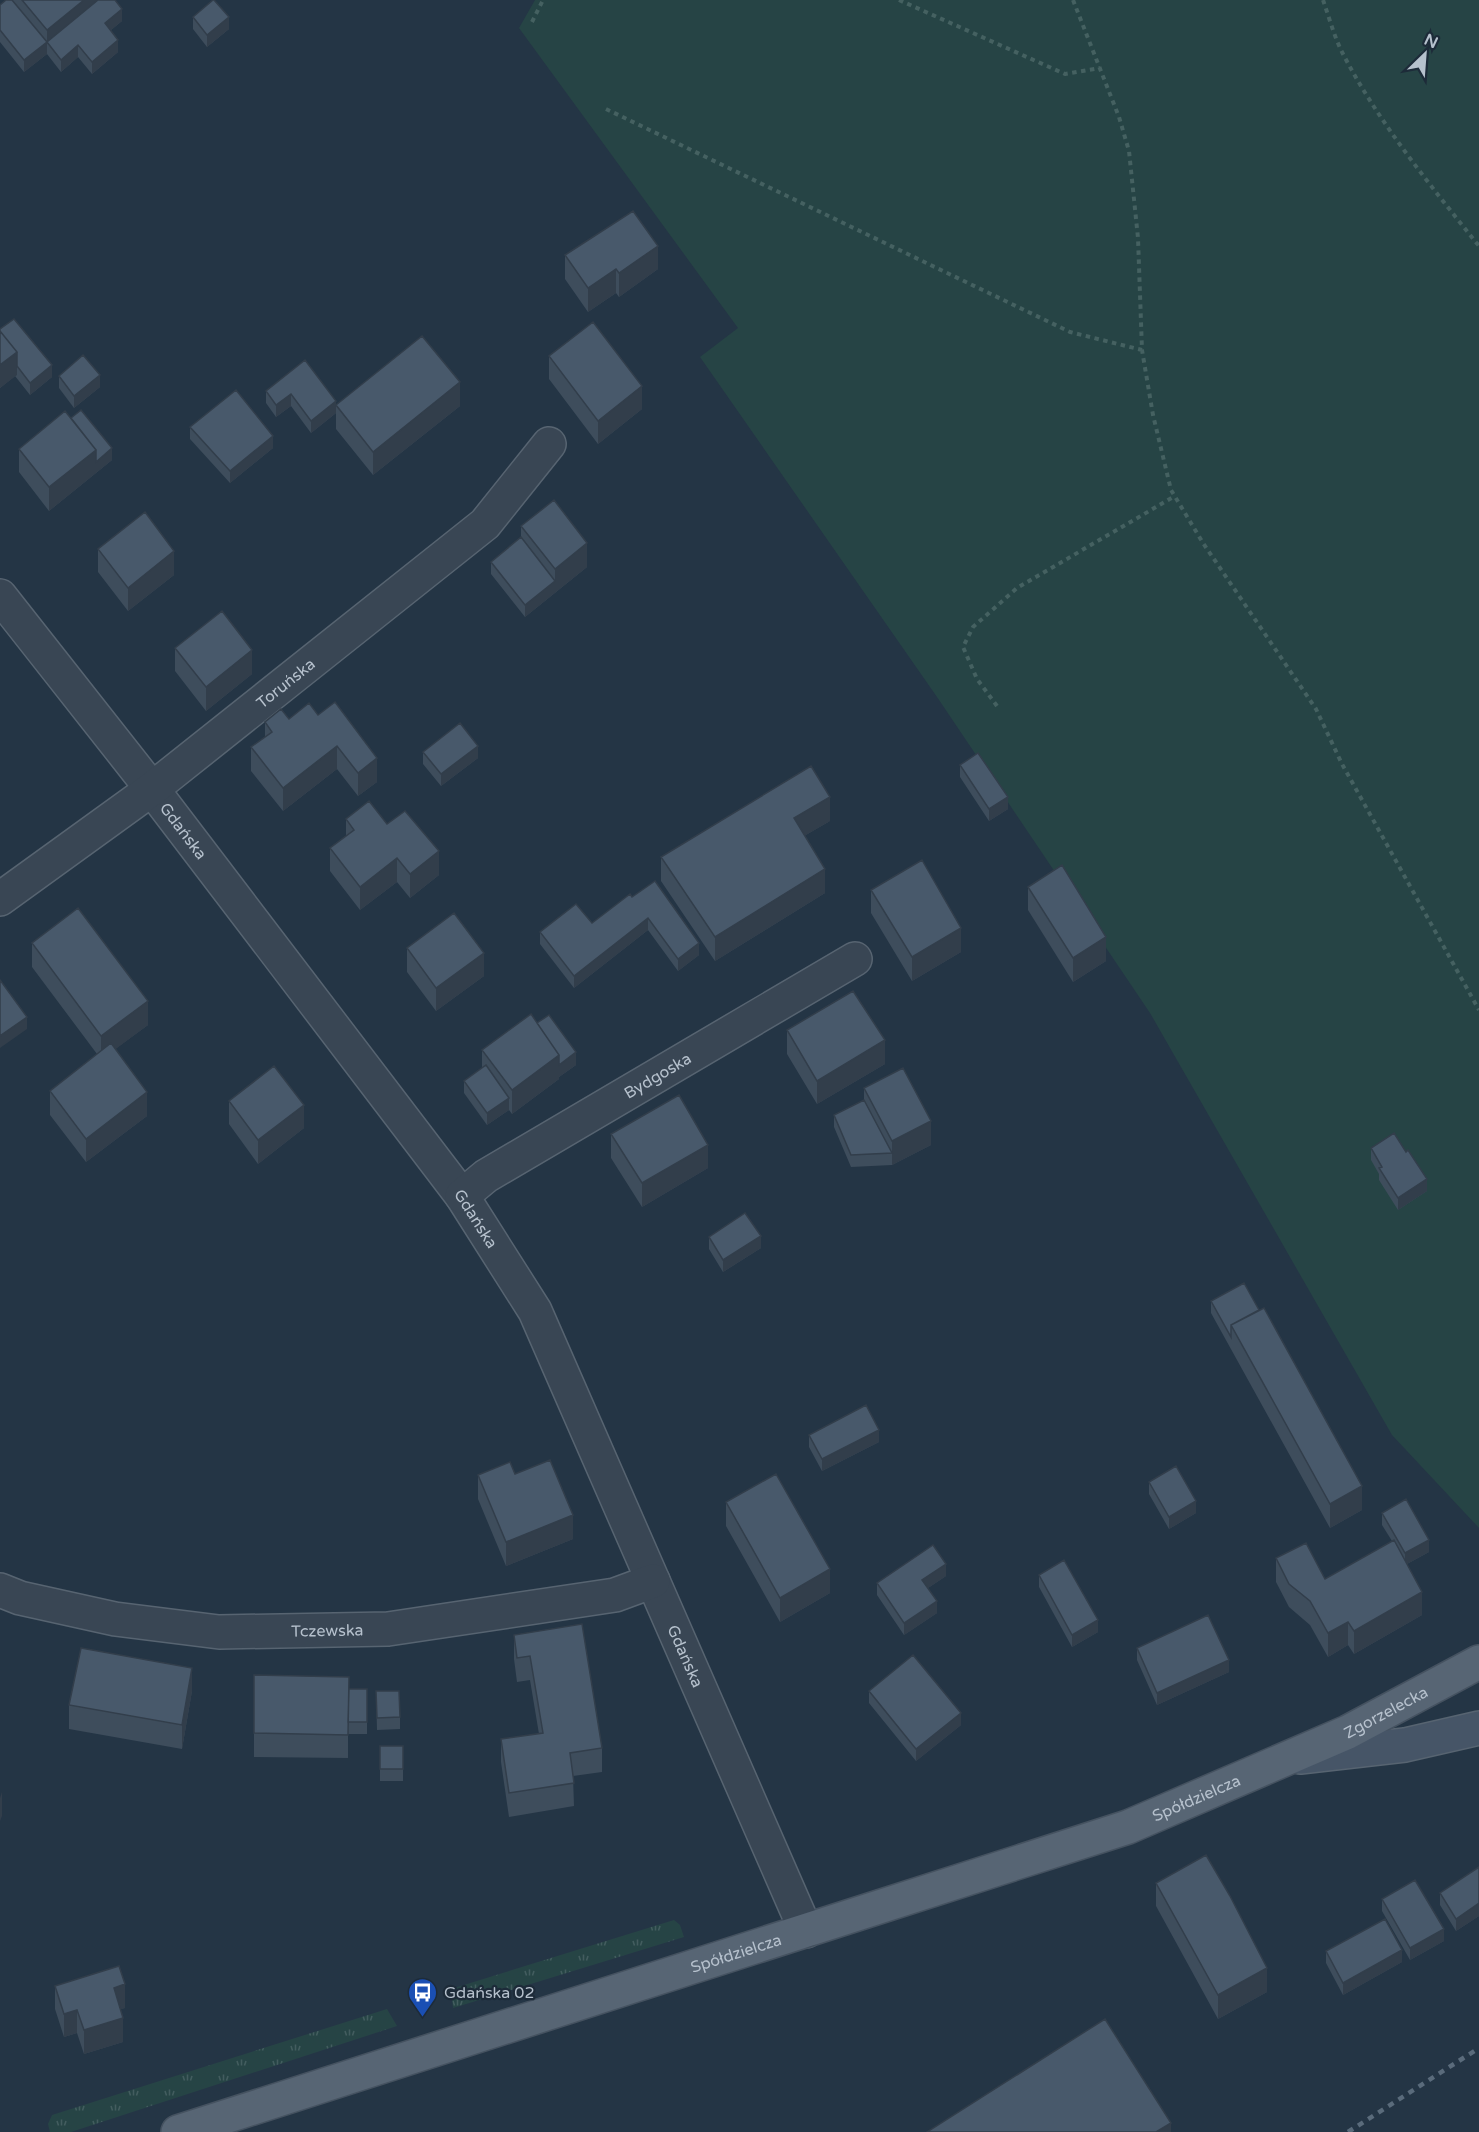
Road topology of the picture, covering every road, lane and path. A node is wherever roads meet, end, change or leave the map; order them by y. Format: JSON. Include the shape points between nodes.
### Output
{"nodes":[{"id":1,"x":543,"y":0,"type":"edge"},
{"id":2,"x":899,"y":0,"type":"edge"},
{"id":3,"x":1073,"y":0,"type":"edge"},
{"id":4,"x":1323,"y":0,"type":"edge"},
{"id":5,"x":532,"y":22,"type":"dead end"},
{"id":6,"x":1100,"y":68,"type":"junction"},
{"id":7,"x":606,"y":109,"type":"dead end"},
{"id":8,"x":1479,"y":246,"type":"edge"},
{"id":9,"x":1142,"y":350,"type":"junction"},
{"id":10,"x":549,"y":444,"type":"dead end"},
{"id":11,"x":1175,"y":496,"type":"junction"},
{"id":12,"x":0,"y":596,"type":"edge"},
{"id":13,"x":997,"y":706,"type":"dead end"},
{"id":14,"x":152,"y":789,"type":"junction"},
{"id":15,"x":0,"y":899,"type":"edge"},
{"id":16,"x":855,"y":958,"type":"dead end"},
{"id":17,"x":1479,"y":1010,"type":"edge"},
{"id":18,"x":462,"y":1196,"type":"junction"},
{"id":19,"x":653,"y":1581,"type":"junction"},
{"id":20,"x":0,"y":1590,"type":"edge"},
{"id":21,"x":1479,"y":1662,"type":"edge"},
{"id":22,"x":1479,"y":1728,"type":"edge"},
{"id":23,"x":1290,"y":1758,"type":"junction"},
{"id":24,"x":806,"y":1931,"type":"junction"},
{"id":25,"x":178,"y":2132,"type":"edge"}],
"edges":[{"from":1,"to":5,"type":"path"},
{"from":2,"to":6,"type":"path","via":[[1065,74]]},
{"from":3,"to":6,"type":"path"},
{"from":4,"to":8,"type":"path","via":[[1341,50],[1376,108],[1423,177]]},
{"from":6,"to":9,"type":"path","via":[[1119,117],[1133,181]]},
{"from":7,"to":9,"type":"path","via":[[1070,332]]},
{"from":9,"to":11,"type":"path"},
{"from":10,"to":14,"type":"street","name":"Toruńska","via":[[485,524]]},
{"from":11,"to":13,"type":"path","via":[[1017,588],[973,627],[963,647],[977,679]]},
{"from":11,"to":17,"type":"path","via":[[1316,709],[1342,764]]},
{"from":12,"to":14,"type":"street","name":"Gdańska"},
{"from":14,"to":15,"type":"street","name":"Toruńska"},
{"from":14,"to":18,"type":"street","name":"Gdańska"},
{"from":16,"to":18,"type":"street","name":"Bydgoska","via":[[486,1176]]},
{"from":18,"to":19,"type":"street","name":"Gdańska","via":[[535,1311]]},
{"from":19,"to":20,"type":"street","name":"Tczewska","via":[[615,1595],[388,1629],[231,1632],[115,1619]]},
{"from":19,"to":24,"type":"street","name":"Gdańska"},
{"from":21,"to":23,"type":"main road","name":"Zgorzelecka","via":[[1348,1732]]},
{"from":22,"to":23,"type":"street","via":[[1405,1745]]},
{"from":23,"to":24,"type":"main road","name":"Spółdzielcza","via":[[1128,1827]]},
{"from":24,"to":25,"type":"main road","name":"Spółdzielcza"}]}
